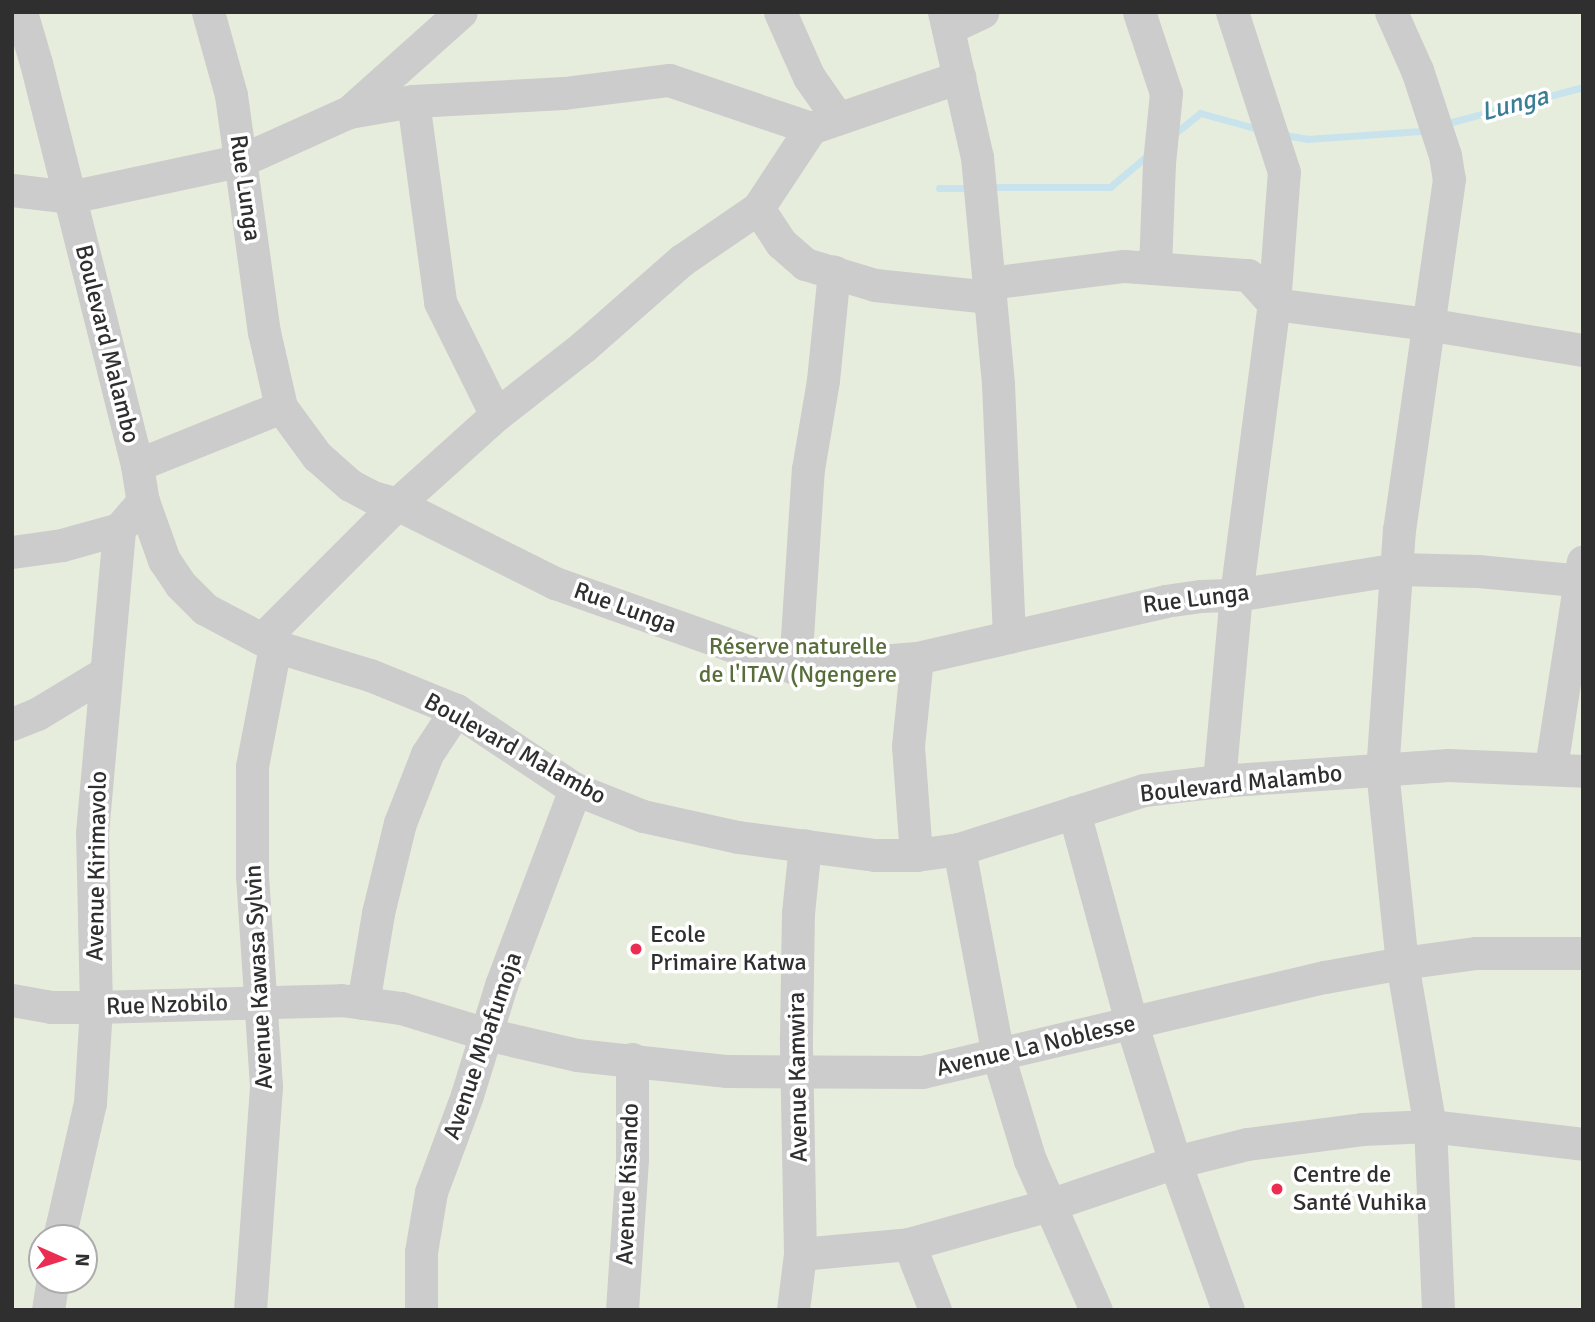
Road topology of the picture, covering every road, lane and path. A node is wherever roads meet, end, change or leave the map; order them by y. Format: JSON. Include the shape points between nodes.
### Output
{"nodes":[{"id":1,"x":21,"y":12,"type":"edge"},
{"id":2,"x":208,"y":12,"type":"edge"},
{"id":3,"x":461,"y":12,"type":"edge"},
{"id":4,"x":780,"y":12,"type":"edge"},
{"id":5,"x":983,"y":12,"type":"edge"},
{"id":6,"x":1139,"y":12,"type":"edge"},
{"id":7,"x":1232,"y":12,"type":"edge"},
{"id":8,"x":1391,"y":12,"type":"edge"},
{"id":9,"x":946,"y":20,"type":"edge"},
{"id":10,"x":959,"y":77,"type":"junction"},
{"id":11,"x":412,"y":101,"type":"junction"},
{"id":12,"x":349,"y":111,"type":"junction"},
{"id":13,"x":824,"y":123,"type":"junction"},
{"id":14,"x":242,"y":160,"type":"junction"},
{"id":15,"x":12,"y":190,"type":"edge"},
{"id":16,"x":70,"y":197,"type":"junction"},
{"id":17,"x":758,"y":208,"type":"junction"},
{"id":18,"x":1155,"y":267,"type":"junction"},
{"id":19,"x":834,"y":272,"type":"junction"},
{"id":20,"x":989,"y":290,"type":"junction"},
{"id":21,"x":1274,"y":304,"type":"junction"},
{"id":22,"x":1427,"y":324,"type":"junction"},
{"id":23,"x":1583,"y":350,"type":"edge"},
{"id":24,"x":281,"y":407,"type":"junction"},
{"id":25,"x":496,"y":415,"type":"junction"},
{"id":26,"x":137,"y":465,"type":"junction"},
{"id":27,"x":143,"y":501,"type":"junction"},
{"id":28,"x":397,"y":504,"type":"junction"},
{"id":29,"x":119,"y":529,"type":"junction"},
{"id":30,"x":12,"y":552,"type":"edge"},
{"id":31,"x":1398,"y":569,"type":"junction"},
{"id":32,"x":1582,"y":574,"type":"edge"},
{"id":33,"x":1236,"y":595,"type":"junction"},
{"id":34,"x":1009,"y":637,"type":"junction"},
{"id":35,"x":269,"y":642,"type":"junction"},
{"id":36,"x":917,"y":658,"type":"junction"},
{"id":37,"x":795,"y":668,"type":"junction"},
{"id":38,"x":105,"y":673,"type":"junction"},
{"id":39,"x":456,"y":710,"type":"junction"},
{"id":40,"x":12,"y":724,"type":"edge"},
{"id":41,"x":1567,"y":769,"type":"edge"},
{"id":42,"x":1382,"y":770,"type":"junction"},
{"id":43,"x":1219,"y":781,"type":"junction"},
{"id":44,"x":575,"y":789,"type":"junction"},
{"id":45,"x":1074,"y":812,"type":"junction"},
{"id":46,"x":804,"y":845,"type":"junction"},
{"id":47,"x":959,"y":849,"type":"junction"},
{"id":48,"x":916,"y":855,"type":"junction"},
{"id":49,"x":1583,"y":953,"type":"edge"},
{"id":50,"x":1402,"y":963,"type":"junction"},
{"id":51,"x":12,"y":1000,"type":"edge"},
{"id":52,"x":258,"y":1002,"type":"junction"},
{"id":53,"x":363,"y":1003,"type":"junction"},
{"id":54,"x":96,"y":1007,"type":"junction"},
{"id":55,"x":1132,"y":1025,"type":"junction"},
{"id":56,"x":486,"y":1034,"type":"junction"},
{"id":57,"x":998,"y":1055,"type":"junction"},
{"id":58,"x":632,"y":1059,"type":"junction"},
{"id":59,"x":799,"y":1071,"type":"junction"},
{"id":60,"x":1430,"y":1126,"type":"junction"},
{"id":61,"x":1583,"y":1144,"type":"edge"},
{"id":62,"x":1175,"y":1162,"type":"junction"},
{"id":63,"x":1049,"y":1205,"type":"junction"},
{"id":64,"x":63,"y":1224,"type":"edge"},
{"id":65,"x":909,"y":1244,"type":"junction"},
{"id":66,"x":800,"y":1254,"type":"junction"},
{"id":67,"x":250,"y":1310,"type":"edge"},
{"id":68,"x":421,"y":1310,"type":"edge"},
{"id":69,"x":622,"y":1310,"type":"edge"},
{"id":70,"x":793,"y":1310,"type":"edge"},
{"id":71,"x":935,"y":1310,"type":"edge"},
{"id":72,"x":1096,"y":1310,"type":"edge"},
{"id":73,"x":1228,"y":1310,"type":"edge"},
{"id":74,"x":1438,"y":1310,"type":"edge"}],
"edges":[{"from":1,"to":16,"type":"street","name":"Boulevard Malambo"},
{"from":2,"to":14,"type":"street","name":"Rue Lunga","via":[[231,95]]},
{"from":3,"to":12,"type":"street"},
{"from":4,"to":13,"type":"street"},
{"from":5,"to":9,"type":"street"},
{"from":6,"to":18,"type":"street","via":[[1167,93],[1158,163]]},
{"from":7,"to":21,"type":"street","via":[[1284,172]]},
{"from":8,"to":22,"type":"street","via":[[1417,71],[1449,179]]},
{"from":9,"to":10,"type":"street"},
{"from":10,"to":13,"type":"street"},
{"from":10,"to":20,"type":"street","via":[[977,157]]},
{"from":11,"to":12,"type":"street"},
{"from":11,"to":13,"type":"street","via":[[564,93],[668,80]]},
{"from":11,"to":25,"type":"street","via":[[440,302]]},
{"from":12,"to":14,"type":"street"},
{"from":13,"to":17,"type":"street"},
{"from":14,"to":16,"type":"street"},
{"from":14,"to":24,"type":"street","name":"Rue Lunga","via":[[264,332]]},
{"from":15,"to":16,"type":"street"},
{"from":16,"to":26,"type":"street","name":"Boulevard Malambo"},
{"from":17,"to":19,"type":"street","via":[[781,243],[805,264]]},
{"from":17,"to":25,"type":"street","via":[[682,260]]},
{"from":18,"to":20,"type":"street","via":[[1124,266]]},
{"from":18,"to":21,"type":"street","via":[[1248,275]]},
{"from":19,"to":20,"type":"street","via":[[875,285]]},
{"from":19,"to":37,"type":"street","via":[[808,469]]},
{"from":20,"to":34,"type":"street","via":[[998,384]]},
{"from":21,"to":22,"type":"street"},
{"from":21,"to":33,"type":"street"},
{"from":22,"to":23,"type":"street"},
{"from":22,"to":31,"type":"street","via":[[1399,529]]},
{"from":24,"to":26,"type":"street"},
{"from":24,"to":28,"type":"street","name":"Rue Lunga","via":[[317,456],[350,485]]},
{"from":25,"to":28,"type":"street"},
{"from":26,"to":27,"type":"street","name":"Boulevard Malambo"},
{"from":27,"to":29,"type":"street"},
{"from":27,"to":35,"type":"street","name":"Boulevard Malambo","via":[[163,560],[180,584],[205,609]]},
{"from":28,"to":35,"type":"street"},
{"from":28,"to":37,"type":"street","name":"Rue Lunga","via":[[555,583]]},
{"from":29,"to":30,"type":"street","via":[[62,545]]},
{"from":29,"to":38,"type":"street","name":"Avenue Kirimavolo"},
{"from":31,"to":32,"type":"street","name":"Rue Lunga"},
{"from":31,"to":33,"type":"street","name":"Rue Lunga"},
{"from":31,"to":42,"type":"street"},
{"from":32,"to":41,"type":"street"},
{"from":33,"to":34,"type":"street","name":"Rue Lunga","via":[[1165,601]]},
{"from":33,"to":43,"type":"street"},
{"from":34,"to":36,"type":"street","name":"Rue Lunga"},
{"from":35,"to":39,"type":"street","name":"Boulevard Malambo","via":[[370,675]]},
{"from":35,"to":52,"type":"street","name":"Avenue Kawasa Sylvin","via":[[252,766],[251,875]]},
{"from":36,"to":37,"type":"street","name":"Rue Lunga"},
{"from":36,"to":48,"type":"street","via":[[908,746]]},
{"from":38,"to":40,"type":"street","via":[[37,715]]},
{"from":38,"to":54,"type":"street","name":"Avenue Kirimavolo","via":[[92,833]]},
{"from":39,"to":44,"type":"street","name":"Boulevard Malambo"},
{"from":39,"to":53,"type":"street","via":[[426,754],[400,823]]},
{"from":41,"to":42,"type":"street","name":"Boulevard Malambo","via":[[1448,765]]},
{"from":42,"to":43,"type":"street","name":"Boulevard Malambo"},
{"from":42,"to":50,"type":"street"},
{"from":43,"to":45,"type":"street","name":"Boulevard Malambo","via":[[1144,790]]},
{"from":44,"to":46,"type":"street","name":"Boulevard Malambo","via":[[643,816],[738,837]]},
{"from":44,"to":56,"type":"street","name":"Avenue Mbafumoja"},
{"from":45,"to":47,"type":"street","name":"Boulevard Malambo"},
{"from":45,"to":55,"type":"street"},
{"from":46,"to":48,"type":"street","name":"Boulevard Malambo","via":[[875,855]]},
{"from":46,"to":59,"type":"street","name":"Avenue Kamwira","via":[[798,913]]},
{"from":47,"to":48,"type":"street","name":"Boulevard Malambo"},
{"from":47,"to":57,"type":"street"},
{"from":49,"to":50,"type":"street","name":"Avenue La Noblesse","via":[[1476,953]]},
{"from":50,"to":55,"type":"street","name":"Avenue La Noblesse","via":[[1325,977]]},
{"from":50,"to":60,"type":"street"},
{"from":51,"to":54,"type":"street","name":"Rue Nzobilo","via":[[51,1007]]},
{"from":52,"to":53,"type":"street","name":"Rue Nzobilo"},
{"from":52,"to":54,"type":"street","name":"Rue Nzobilo"},
{"from":52,"to":67,"type":"street","name":"Avenue Kawasa Sylvin","via":[[266,1086]]},
{"from":53,"to":56,"type":"street","name":"Rue Nzobilo","via":[[401,1008]]},
{"from":54,"to":64,"type":"street","name":"Avenue Kirimavolo","via":[[90,1103]]},
{"from":55,"to":57,"type":"street","name":"Avenue La Noblesse"},
{"from":55,"to":62,"type":"street"},
{"from":56,"to":58,"type":"street","name":"Avenue La Noblesse","via":[[577,1055]]},
{"from":56,"to":68,"type":"street","name":"Avenue Mbafumoja","via":[[431,1192],[421,1252]]},
{"from":57,"to":59,"type":"street","name":"Avenue La Noblesse","via":[[922,1072]]},
{"from":57,"to":63,"type":"street","via":[[1030,1160]]},
{"from":58,"to":59,"type":"street","name":"Avenue La Noblesse","via":[[727,1071]]},
{"from":58,"to":69,"type":"street","name":"Avenue Kisando","via":[[632,1158]]},
{"from":59,"to":66,"type":"street","name":"Avenue Kamwira"},
{"from":60,"to":61,"type":"street"},
{"from":60,"to":62,"type":"street","via":[[1362,1129],[1259,1143]]},
{"from":60,"to":74,"type":"street"},
{"from":62,"to":63,"type":"street"},
{"from":62,"to":73,"type":"street"},
{"from":63,"to":65,"type":"street"},
{"from":63,"to":72,"type":"street"},
{"from":65,"to":66,"type":"street"},
{"from":65,"to":71,"type":"street"},
{"from":66,"to":70,"type":"street","name":"Avenue Kamwira"}]}
